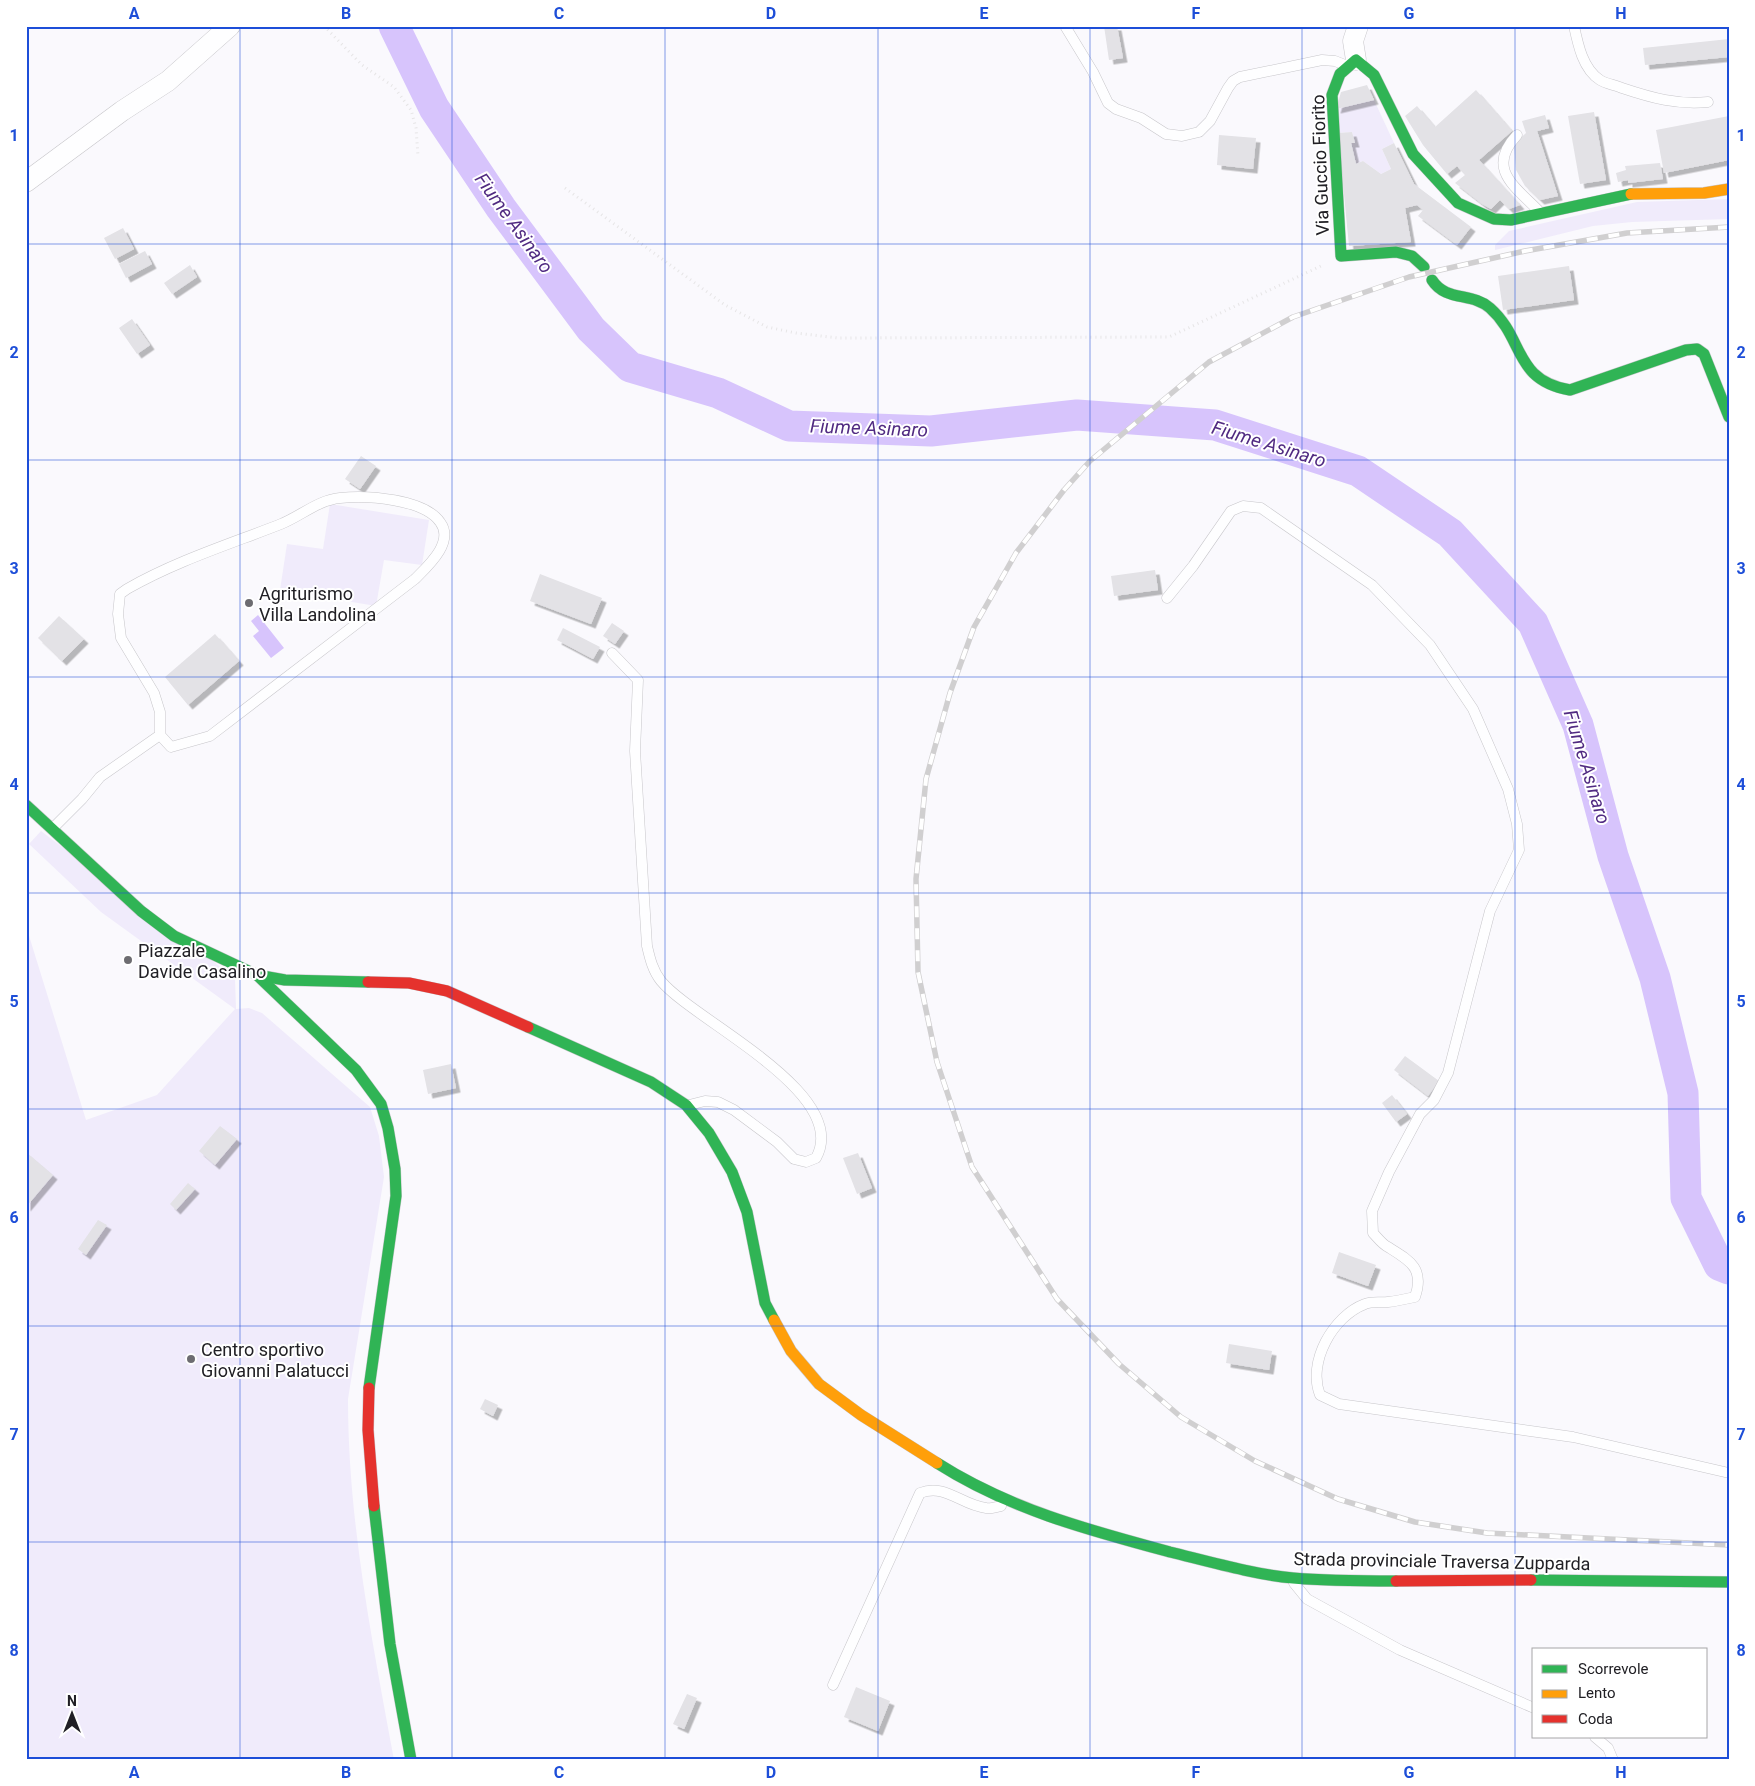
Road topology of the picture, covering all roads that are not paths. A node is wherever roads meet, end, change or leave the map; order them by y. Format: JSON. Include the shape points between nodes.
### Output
{"nodes":[{"id":1,"x":230,"y":26,"type":"edge"},
{"id":2,"x":1065,"y":26,"type":"edge"},
{"id":3,"x":1358,"y":26,"type":"edge"},
{"id":4,"x":1574,"y":26,"type":"edge"},
{"id":5,"x":1351,"y":63,"type":"junction"},
{"id":6,"x":1708,"y":102,"type":"dead end"},
{"id":7,"x":1517,"y":135,"type":"dead end"},
{"id":8,"x":26,"y":182,"type":"edge"},
{"id":9,"x":1729,"y":189,"type":"edge"},
{"id":10,"x":1541,"y":213,"type":"junction"},
{"id":11,"x":1424,"y":267,"type":"dead end"},
{"id":12,"x":1432,"y":280,"type":"dead end"},
{"id":13,"x":1729,"y":417,"type":"edge"},
{"id":14,"x":1167,"y":598,"type":"dead end"},
{"id":15,"x":612,"y":653,"type":"dead end"},
{"id":16,"x":160,"y":735,"type":"junction"},
{"id":17,"x":26,"y":805,"type":"edge"},
{"id":18,"x":52,"y":829,"type":"junction"},
{"id":19,"x":257,"y":975,"type":"junction"},
{"id":20,"x":686,"y":1106,"type":"junction"},
{"id":21,"x":1729,"y":1473,"type":"edge"},
{"id":22,"x":1012,"y":1504,"type":"junction"},
{"id":23,"x":1291,"y":1578,"type":"junction"},
{"id":24,"x":1729,"y":1582,"type":"edge"},
{"id":25,"x":833,"y":1685,"type":"dead end"},
{"id":26,"x":1532,"y":1707,"type":"edge"},
{"id":27,"x":1596,"y":1738,"type":"edge"},
{"id":28,"x":411,"y":1760,"type":"edge"},
{"id":29,"x":1614,"y":1760,"type":"edge"}],
"edges":[{"from":1,"to":8,"type":"street","via":[[168,81]]},
{"from":2,"to":5,"type":"lane","via":[[1108,103],[1166,134],[1182,136],[1199,132],[1210,121],[1233,81],[1240,77],[1322,60]]},
{"from":3,"to":5,"type":"street"},
{"from":4,"to":6,"type":"lane","via":[[1580,52],[1601,80],[1663,101]]},
{"from":5,"to":10,"type":"main road","via":[[1374,75],[1413,154],[1458,203],[1494,219],[1511,220]]},
{"from":5,"to":11,"type":"main road","name":"Via Guccio Fiorito","via":[[1337,75],[1332,95],[1341,256],[1396,252],[1412,256]]},
{"from":7,"to":10,"type":"lane","via":[[1506,146],[1502,163],[1509,181]]},
{"from":9,"to":10,"type":"main road","via":[[1704,193],[1624,194]]},
{"from":12,"to":13,"type":"main road","via":[[1440,290],[1489,306],[1530,373],[1559,390],[1570,390],[1697,349],[1704,354]]},
{"from":14,"to":21,"type":"lane","via":[[1231,511],[1243,506],[1260,508],[1372,585],[1430,645],[1474,709],[1508,789],[1516,824],[1519,850],[1490,911],[1448,1073],[1434,1100],[1420,1114],[1372,1211],[1373,1233],[1386,1247],[1405,1256],[1416,1271],[1419,1286],[1415,1297],[1368,1302],[1348,1311],[1333,1328],[1318,1364],[1315,1383],[1320,1395],[1339,1404],[1573,1437]]},
{"from":15,"to":20,"type":"lane","via":[[638,680],[636,751],[647,946],[652,965],[661,981],[690,1007],[768,1062],[796,1087],[814,1114],[821,1134],[820,1150],[816,1158],[806,1162],[794,1159],[777,1142],[718,1102],[705,1101]]},
{"from":16,"to":16,"type":"lane","via":[[160,712],[154,693],[121,638],[120,594],[127,588],[215,548],[284,523],[322,502],[370,497],[411,504],[435,514],[443,526],[442,544],[436,558],[415,579],[210,736],[171,747]]},
{"from":16,"to":18,"type":"lane","via":[[100,777]]},
{"from":17,"to":18,"type":"main road","name":"Strada provinciale Traversa Zupparda"},
{"from":18,"to":19,"type":"main road","name":"Strada provinciale Traversa Zupparda","via":[[141,911],[174,936]]},
{"from":19,"to":20,"type":"main road","name":"Strada provinciale Traversa Zupparda","via":[[322,982],[409,983],[447,991],[651,1082]]},
{"from":19,"to":28,"type":"main road","via":[[356,1070],[381,1104],[388,1128],[396,1196],[368,1396],[368,1430],[390,1644]]},
{"from":20,"to":22,"type":"main road","name":"Strada provinciale Traversa Zupparda","via":[[709,1133],[732,1172],[747,1212],[765,1303],[791,1351],[819,1384],[861,1415],[968,1483]]},
{"from":22,"to":23,"type":"main road","name":"Strada provinciale Traversa Zupparda","via":[[1107,1535],[1202,1560]]},
{"from":22,"to":25,"type":"lane","via":[[987,1509],[961,1501],[942,1490],[929,1489],[920,1493]]},
{"from":23,"to":24,"type":"main road","name":"Strada provinciale Traversa Zupparda"},
{"from":23,"to":26,"type":"lane","via":[[1307,1599],[1400,1650]]},
{"from":27,"to":29,"type":"lane","via":[[1608,1748]]}]}
